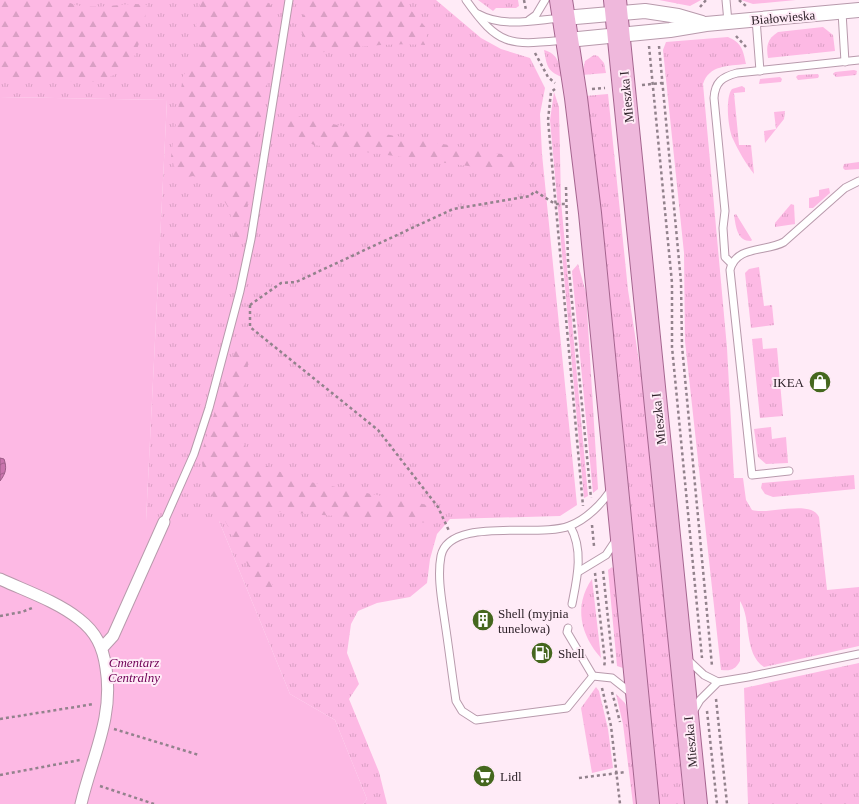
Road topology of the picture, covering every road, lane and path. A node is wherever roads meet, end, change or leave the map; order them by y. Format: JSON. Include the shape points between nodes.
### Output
{"nodes":[{"id":1,"x":289,"y":0,"type":"edge"},
{"id":2,"x":466,"y":0,"type":"edge"},
{"id":3,"x":524,"y":0,"type":"edge"},
{"id":4,"x":544,"y":0,"type":"edge"},
{"id":5,"x":726,"y":0,"type":"edge"},
{"id":6,"x":616,"y":6,"type":"edge"},
{"id":7,"x":472,"y":9,"type":"junction"},
{"id":8,"x":563,"y":9,"type":"edge"},
{"id":9,"x":859,"y":10,"type":"edge"},
{"id":10,"x":526,"y":12,"type":"dead end"},
{"id":11,"x":842,"y":12,"type":"junction"},
{"id":12,"x":756,"y":19,"type":"junction"},
{"id":13,"x":528,"y":20,"type":"junction"},
{"id":14,"x":706,"y":24,"type":"junction"},
{"id":15,"x":730,"y":28,"type":"junction"},
{"id":16,"x":620,"y":35,"type":"junction"},
{"id":17,"x":568,"y":40,"type":"junction"},
{"id":18,"x":649,"y":41,"type":"dead end"},
{"id":19,"x":658,"y":41,"type":"dead end"},
{"id":20,"x":539,"y":57,"type":"dead end"},
{"id":21,"x":859,"y":60,"type":"edge"},
{"id":22,"x":845,"y":62,"type":"junction"},
{"id":23,"x":760,"y":71,"type":"junction"},
{"id":24,"x":750,"y":72,"type":"junction"},
{"id":25,"x":653,"y":83,"type":"junction"},
{"id":26,"x":662,"y":83,"type":"junction"},
{"id":27,"x":566,"y":181,"type":"dead end"},
{"id":28,"x":859,"y":181,"type":"edge"},
{"id":29,"x":555,"y":204,"type":"junction"},
{"id":30,"x":567,"y":204,"type":"junction"},
{"id":31,"x":732,"y":264,"type":"junction"},
{"id":32,"x":240,"y":291,"type":"junction"},
{"id":33,"x":250,"y":305,"type":"junction"},
{"id":34,"x":789,"y":472,"type":"dead end"},
{"id":35,"x":616,"y":473,"type":"junction"},
{"id":36,"x":591,"y":512,"type":"junction"},
{"id":37,"x":584,"y":517,"type":"junction"},
{"id":38,"x":164,"y":522,"type":"joint"},
{"id":39,"x":570,"y":526,"type":"junction"},
{"id":40,"x":622,"y":527,"type":"junction"},
{"id":41,"x":452,"y":539,"type":"junction"},
{"id":42,"x":594,"y":546,"type":"dead end"},
{"id":43,"x":603,"y":571,"type":"dead end"},
{"id":44,"x":578,"y":572,"type":"junction"},
{"id":45,"x":596,"y":576,"type":"dead end"},
{"id":46,"x":0,"y":579,"type":"edge"},
{"id":47,"x":41,"y":598,"type":"junction"},
{"id":48,"x":572,"y":604,"type":"dead end"},
{"id":49,"x":0,"y":616,"type":"edge"},
{"id":50,"x":568,"y":628,"type":"dead end"},
{"id":51,"x":102,"y":648,"type":"junction"},
{"id":52,"x":681,"y":648,"type":"junction"},
{"id":53,"x":859,"y":654,"type":"edge"},
{"id":54,"x":604,"y":661,"type":"dead end"},
{"id":55,"x":613,"y":666,"type":"dead end"},
{"id":56,"x":704,"y":675,"type":"junction"},
{"id":57,"x":593,"y":676,"type":"junction"},
{"id":58,"x":715,"y":682,"type":"junction"},
{"id":59,"x":601,"y":685,"type":"dead end"},
{"id":60,"x":706,"y":693,"type":"junction"},
{"id":61,"x":108,"y":702,"type":"junction"},
{"id":62,"x":639,"y":703,"type":"junction"},
{"id":63,"x":0,"y":719,"type":"edge"},
{"id":64,"x":688,"y":723,"type":"junction"},
{"id":65,"x":104,"y":726,"type":"junction"},
{"id":66,"x":199,"y":755,"type":"dead end"},
{"id":67,"x":94,"y":758,"type":"junction"},
{"id":68,"x":626,"y":772,"type":"dead end"},
{"id":69,"x":617,"y":774,"type":"junction"},
{"id":70,"x":0,"y":775,"type":"edge"},
{"id":71,"x":578,"y":778,"type":"dead end"},
{"id":72,"x":86,"y":781,"type":"junction"},
{"id":73,"x":81,"y":804,"type":"edge"},
{"id":74,"x":154,"y":804,"type":"edge"},
{"id":75,"x":620,"y":804,"type":"edge"},
{"id":76,"x":648,"y":804,"type":"edge"},
{"id":77,"x":696,"y":804,"type":"edge"},
{"id":78,"x":717,"y":804,"type":"edge"},
{"id":79,"x":727,"y":804,"type":"edge"}],
"edges":[{"from":1,"to":32,"type":"lane","via":[[251,239]]},
{"from":2,"to":7,"type":"lane"},
{"from":3,"to":10,"type":"path"},
{"from":4,"to":13,"type":"lane","via":[[536,15]]},
{"from":5,"to":15,"type":"lane"},
{"from":6,"to":8,"type":"street"},
{"from":6,"to":14,"type":"street","name":"Białowieska"},
{"from":6,"to":16,"type":"main road","name":"Mieszka I"},
{"from":7,"to":13,"type":"lane","via":[[495,21]]},
{"from":7,"to":17,"type":"lane","via":[[482,22],[510,42],[519,44]]},
{"from":8,"to":13,"type":"lane"},
{"from":8,"to":17,"type":"main road"},
{"from":9,"to":11,"type":"street","name":"Białowieska"},
{"from":11,"to":12,"type":"street","name":"Białowieska"},
{"from":11,"to":22,"type":"lane"},
{"from":12,"to":15,"type":"street","name":"Białowieska"},
{"from":12,"to":23,"type":"lane"},
{"from":14,"to":15,"type":"street","name":"Białowieska"},
{"from":14,"to":16,"type":"street","name":"Białowieska"},
{"from":15,"to":24,"type":"path","via":[[747,48]]},
{"from":16,"to":17,"type":"street"},
{"from":16,"to":52,"type":"main road","name":"Mieszka I"},
{"from":17,"to":35,"type":"main road","via":[[588,189]]},
{"from":18,"to":25,"type":"path"},
{"from":19,"to":26,"type":"path"},
{"from":20,"to":29,"type":"path","via":[[548,77],[559,87],[551,92],[548,120]]},
{"from":21,"to":22,"type":"lane"},
{"from":22,"to":23,"type":"lane"},
{"from":23,"to":24,"type":"lane"},
{"from":24,"to":31,"type":"lane","via":[[724,78],[715,88],[714,98],[725,211],[725,257]]},
{"from":25,"to":26,"type":"path"},
{"from":25,"to":56,"type":"path","via":[[672,283],[672,347]]},
{"from":26,"to":58,"type":"path","via":[[681,282],[682,346]]},
{"from":27,"to":30,"type":"path"},
{"from":28,"to":31,"type":"lane","via":[[845,188],[784,242],[774,247],[743,253]]},
{"from":29,"to":30,"type":"path"},
{"from":29,"to":33,"type":"path","via":[[535,191],[530,196],[453,209],[296,282],[280,283]]},
{"from":29,"to":37,"type":"path"},
{"from":30,"to":36,"type":"path","via":[[568,260]]},
{"from":31,"to":34,"type":"lane","via":[[730,270],[752,475]]},
{"from":32,"to":33,"type":"path"},
{"from":32,"to":38,"type":"lane","via":[[194,454]]},
{"from":33,"to":41,"type":"path","via":[[250,328],[378,430],[438,507]]},
{"from":35,"to":36,"type":"lane","via":[[612,488]]},
{"from":35,"to":40,"type":"main road"},
{"from":36,"to":37,"type":"lane"},
{"from":36,"to":42,"type":"path"},
{"from":37,"to":39,"type":"lane"},
{"from":38,"to":51,"type":"street","via":[[113,636]]},
{"from":39,"to":41,"type":"lane","via":[[556,530],[475,532]]},
{"from":39,"to":44,"type":"lane","via":[[577,544]]},
{"from":40,"to":44,"type":"lane","via":[[606,555]]},
{"from":40,"to":62,"type":"main road"},
{"from":41,"to":57,"type":"lane","via":[[445,546],[441,556],[441,591],[456,701],[462,711],[476,720],[567,708]]},
{"from":43,"to":55,"type":"path"},
{"from":44,"to":48,"type":"lane"},
{"from":45,"to":54,"type":"path"},
{"from":46,"to":47,"type":"street"},
{"from":47,"to":49,"type":"path","via":[[30,609]]},
{"from":47,"to":51,"type":"street","via":[[60,606],[81,620],[95,634]]},
{"from":50,"to":57,"type":"lane","via":[[567,632]]},
{"from":51,"to":61,"type":"street","via":[[108,682]]},
{"from":52,"to":56,"type":"lane","via":[[690,663]]},
{"from":52,"to":64,"type":"main road","name":"Mieszka I"},
{"from":53,"to":58,"type":"lane"},
{"from":56,"to":58,"type":"lane"},
{"from":57,"to":62,"type":"lane","via":[[618,681]]},
{"from":58,"to":60,"type":"lane"},
{"from":58,"to":79,"type":"path"},
{"from":59,"to":69,"type":"path","via":[[611,726]]},
{"from":60,"to":64,"type":"lane","via":[[695,707]]},
{"from":60,"to":78,"type":"path"},
{"from":61,"to":63,"type":"path"},
{"from":61,"to":65,"type":"street"},
{"from":62,"to":76,"type":"main road"},
{"from":64,"to":77,"type":"main road","name":"Mieszka I"},
{"from":65,"to":66,"type":"path"},
{"from":65,"to":67,"type":"street"},
{"from":67,"to":70,"type":"path"},
{"from":67,"to":72,"type":"street"},
{"from":68,"to":69,"type":"path"},
{"from":69,"to":71,"type":"path"},
{"from":69,"to":75,"type":"path"},
{"from":72,"to":73,"type":"street"},
{"from":72,"to":74,"type":"path"}]}
